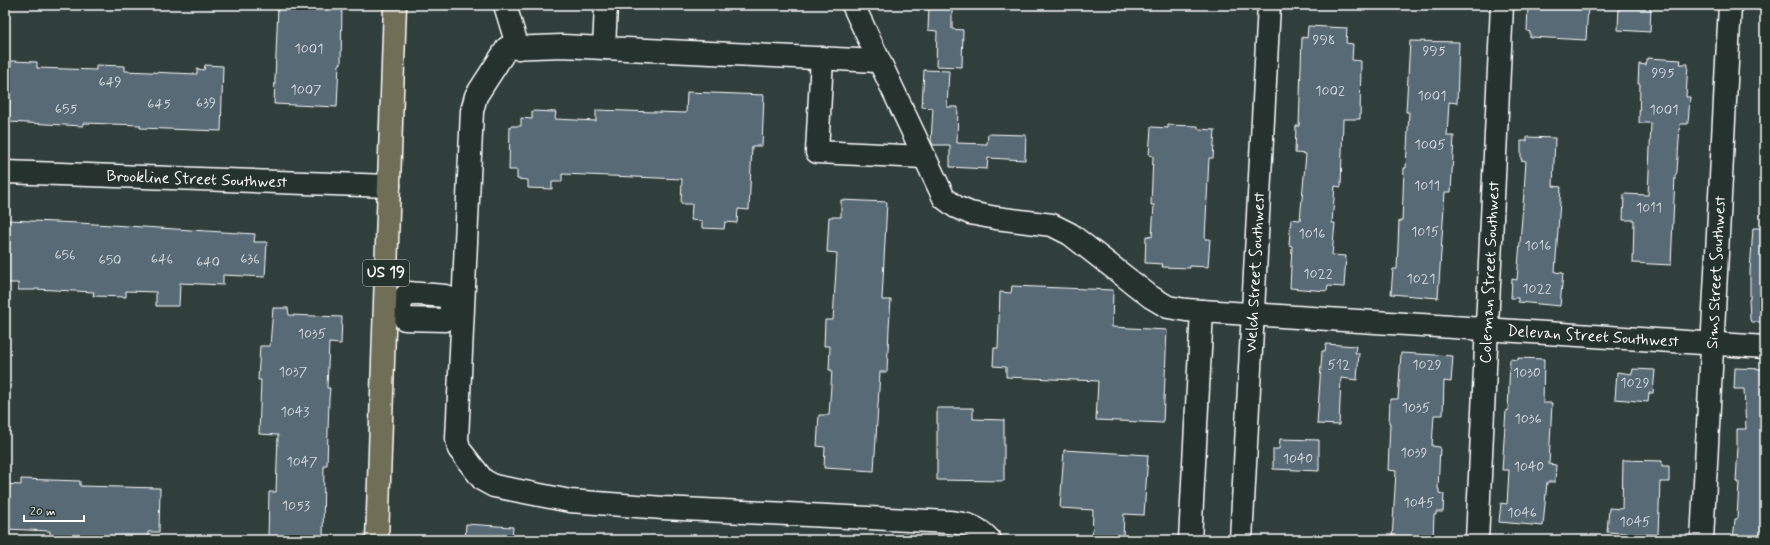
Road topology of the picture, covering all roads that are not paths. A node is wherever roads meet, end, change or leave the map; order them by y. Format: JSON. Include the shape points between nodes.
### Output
{"nodes":[{"id":1,"x":395,"y":5,"type":"edge"},
{"id":2,"x":505,"y":5,"type":"edge"},
{"id":3,"x":606,"y":5,"type":"edge"},
{"id":4,"x":853,"y":5,"type":"edge"},
{"id":5,"x":1269,"y":5,"type":"edge"},
{"id":6,"x":1502,"y":5,"type":"edge"},
{"id":7,"x":1730,"y":5,"type":"edge"},
{"id":8,"x":518,"y":48,"type":"junction"},
{"id":9,"x":604,"y":48,"type":"junction"},
{"id":10,"x":822,"y":58,"type":"junction"},
{"id":11,"x":878,"y":61,"type":"junction"},
{"id":12,"x":924,"y":157,"type":"junction"},
{"id":13,"x":5,"y":172,"type":"edge"},
{"id":14,"x":389,"y":186,"type":"junction"},
{"id":15,"x":392,"y":305,"type":"junction"},
{"id":16,"x":458,"y":308,"type":"junction"},
{"id":17,"x":1202,"y":311,"type":"junction"},
{"id":18,"x":1253,"y":315,"type":"junction"},
{"id":19,"x":1487,"y":330,"type":"junction"},
{"id":20,"x":1712,"y":344,"type":"junction"},
{"id":21,"x":1765,"y":347,"type":"edge"},
{"id":22,"x":377,"y":540,"type":"edge"},
{"id":23,"x":990,"y":540,"type":"edge"},
{"id":24,"x":1190,"y":540,"type":"edge"},
{"id":25,"x":1241,"y":540,"type":"edge"},
{"id":26,"x":1477,"y":540,"type":"edge"},
{"id":27,"x":1702,"y":540,"type":"edge"}],
"edges":[{"from":1,"to":14,"type":"main road","number":"US 19"},
{"from":2,"to":8,"type":"street"},
{"from":3,"to":9,"type":"street"},
{"from":4,"to":11,"type":"street","name":"Delevan Street Southwest"},
{"from":5,"to":18,"type":"street","name":"Welch Street Southwest"},
{"from":6,"to":19,"type":"street","name":"Coleman Street Southwest"},
{"from":7,"to":20,"type":"street","name":"Sims Street Southwest"},
{"from":8,"to":9,"type":"street"},
{"from":8,"to":16,"type":"street","via":[[507,48],[476,96],[472,110]]},
{"from":9,"to":10,"type":"street"},
{"from":10,"to":11,"type":"street"},
{"from":10,"to":12,"type":"street","via":[[817,152]]},
{"from":11,"to":12,"type":"street","name":"Delevan Street Southwest"},
{"from":12,"to":17,"type":"street","name":"Delevan Street Southwest","via":[[944,198],[956,207],[970,213],[996,218],[1052,225],[1070,234],[1151,297],[1168,307]]},
{"from":13,"to":14,"type":"street","name":"Brookline Street Southwest"},
{"from":14,"to":15,"type":"main road","number":"US 19"},
{"from":15,"to":16,"type":"street","via":[[408,293],[445,296]]},
{"from":15,"to":22,"type":"main road","number":"US 19"},
{"from":16,"to":23,"type":"street","via":[[459,449],[483,480],[494,486],[570,501],[949,522],[970,525],[983,532]]},
{"from":17,"to":18,"type":"street","name":"Delevan Street Southwest"},
{"from":17,"to":24,"type":"street"},
{"from":18,"to":19,"type":"street","name":"Delevan Street Southwest"},
{"from":18,"to":25,"type":"street","name":"Welch Street Southwest"},
{"from":19,"to":20,"type":"street","name":"Delevan Street Southwest"},
{"from":19,"to":26,"type":"street","name":"Coleman Street Southwest"},
{"from":20,"to":21,"type":"street","name":"Delevan Street Southwest"},
{"from":20,"to":27,"type":"street","name":"Sims Street Southwest"}]}
